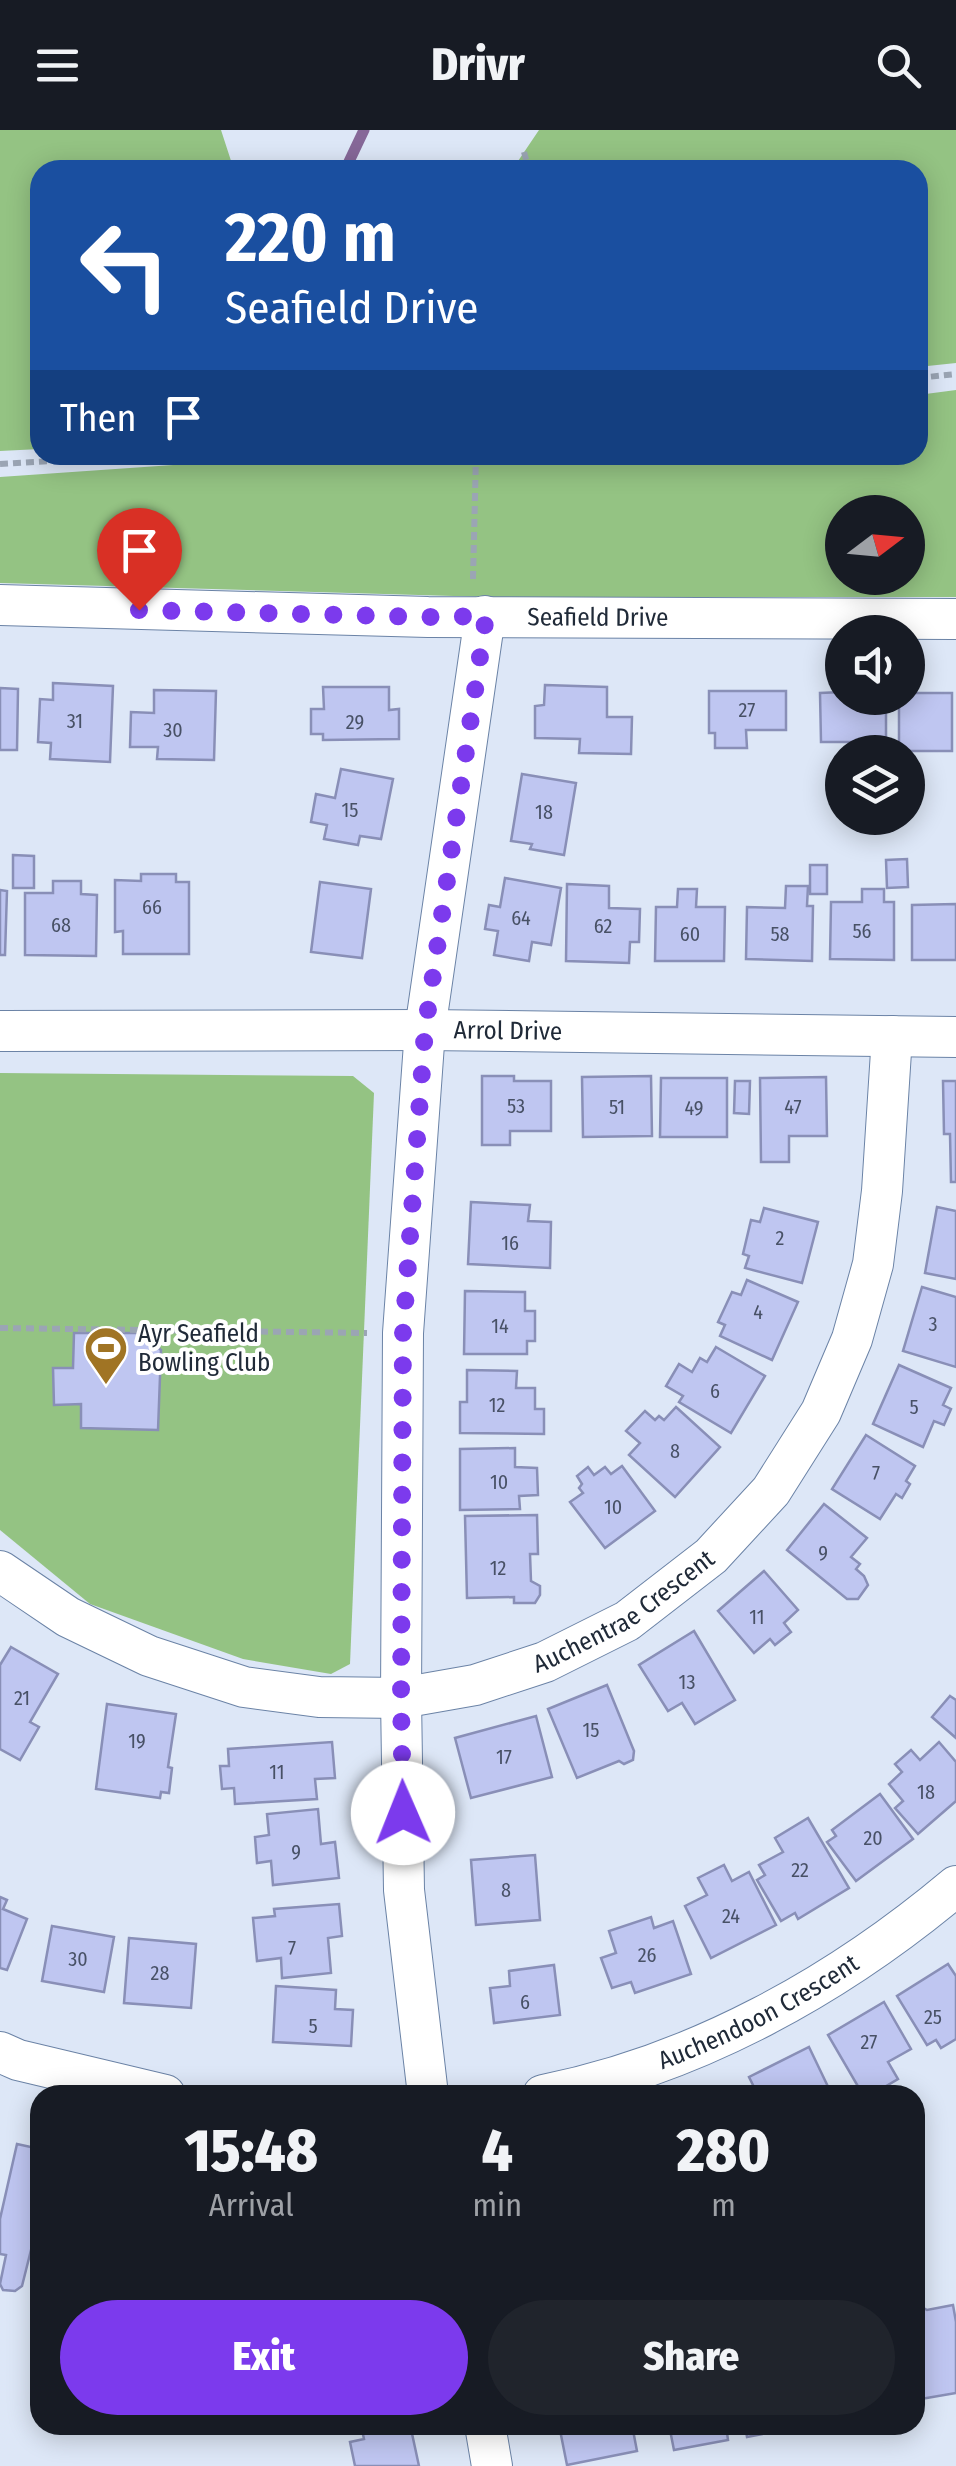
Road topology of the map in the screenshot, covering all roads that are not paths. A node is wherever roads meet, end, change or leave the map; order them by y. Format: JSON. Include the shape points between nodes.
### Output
{"nodes":[{"id":1,"x":0,"y":604,"type":"edge"},
{"id":2,"x":479,"y":616,"type":"junction"},
{"id":3,"x":956,"y":619,"type":"edge"},
{"id":4,"x":425,"y":1030,"type":"junction"},
{"id":5,"x":0,"y":1031,"type":"edge"},
{"id":6,"x":892,"y":1036,"type":"junction"},
{"id":7,"x":956,"y":1036,"type":"edge"},
{"id":8,"x":0,"y":1571,"type":"edge"},
{"id":9,"x":401,"y":1698,"type":"junction"},
{"id":10,"x":956,"y":1886,"type":"edge"},
{"id":11,"x":0,"y":2052,"type":"edge"},
{"id":12,"x":123,"y":2085,"type":"edge"},
{"id":13,"x":427,"y":2085,"type":"edge"},
{"id":14,"x":588,"y":2085,"type":"edge"},
{"id":15,"x":487,"y":2435,"type":"edge"},
{"id":16,"x":492,"y":2466,"type":"edge"}],
"edges":[{"from":1,"to":2,"type":"street","name":"Seafield Drive"},
{"from":2,"to":3,"type":"street","name":"Seafield Drive"},
{"from":2,"to":4,"type":"street"},
{"from":4,"to":5,"type":"street","name":"Arrol Drive"},
{"from":4,"to":6,"type":"street","name":"Arrol Drive"},
{"from":4,"to":9,"type":"street","via":[[403,1333]]},
{"from":6,"to":7,"type":"street","name":"Arrol Drive"},
{"from":6,"to":9,"type":"street","name":"Auchentrae Crescent","via":[[873,1264],[852,1339],[821,1412],[771,1490],[711,1556],[626,1622],[545,1662],[475,1685]]},
{"from":8,"to":9,"type":"street","name":"Auchentrae Crescent","via":[[68,1617],[149,1656],[244,1687]]},
{"from":9,"to":13,"type":"street","via":[[404,1890]]},
{"from":10,"to":14,"type":"street","name":"Auchendoon Crescent","via":[[858,1961],[770,2012],[687,2052]]},
{"from":11,"to":12,"type":"street"},
{"from":15,"to":16,"type":"street"}]}
